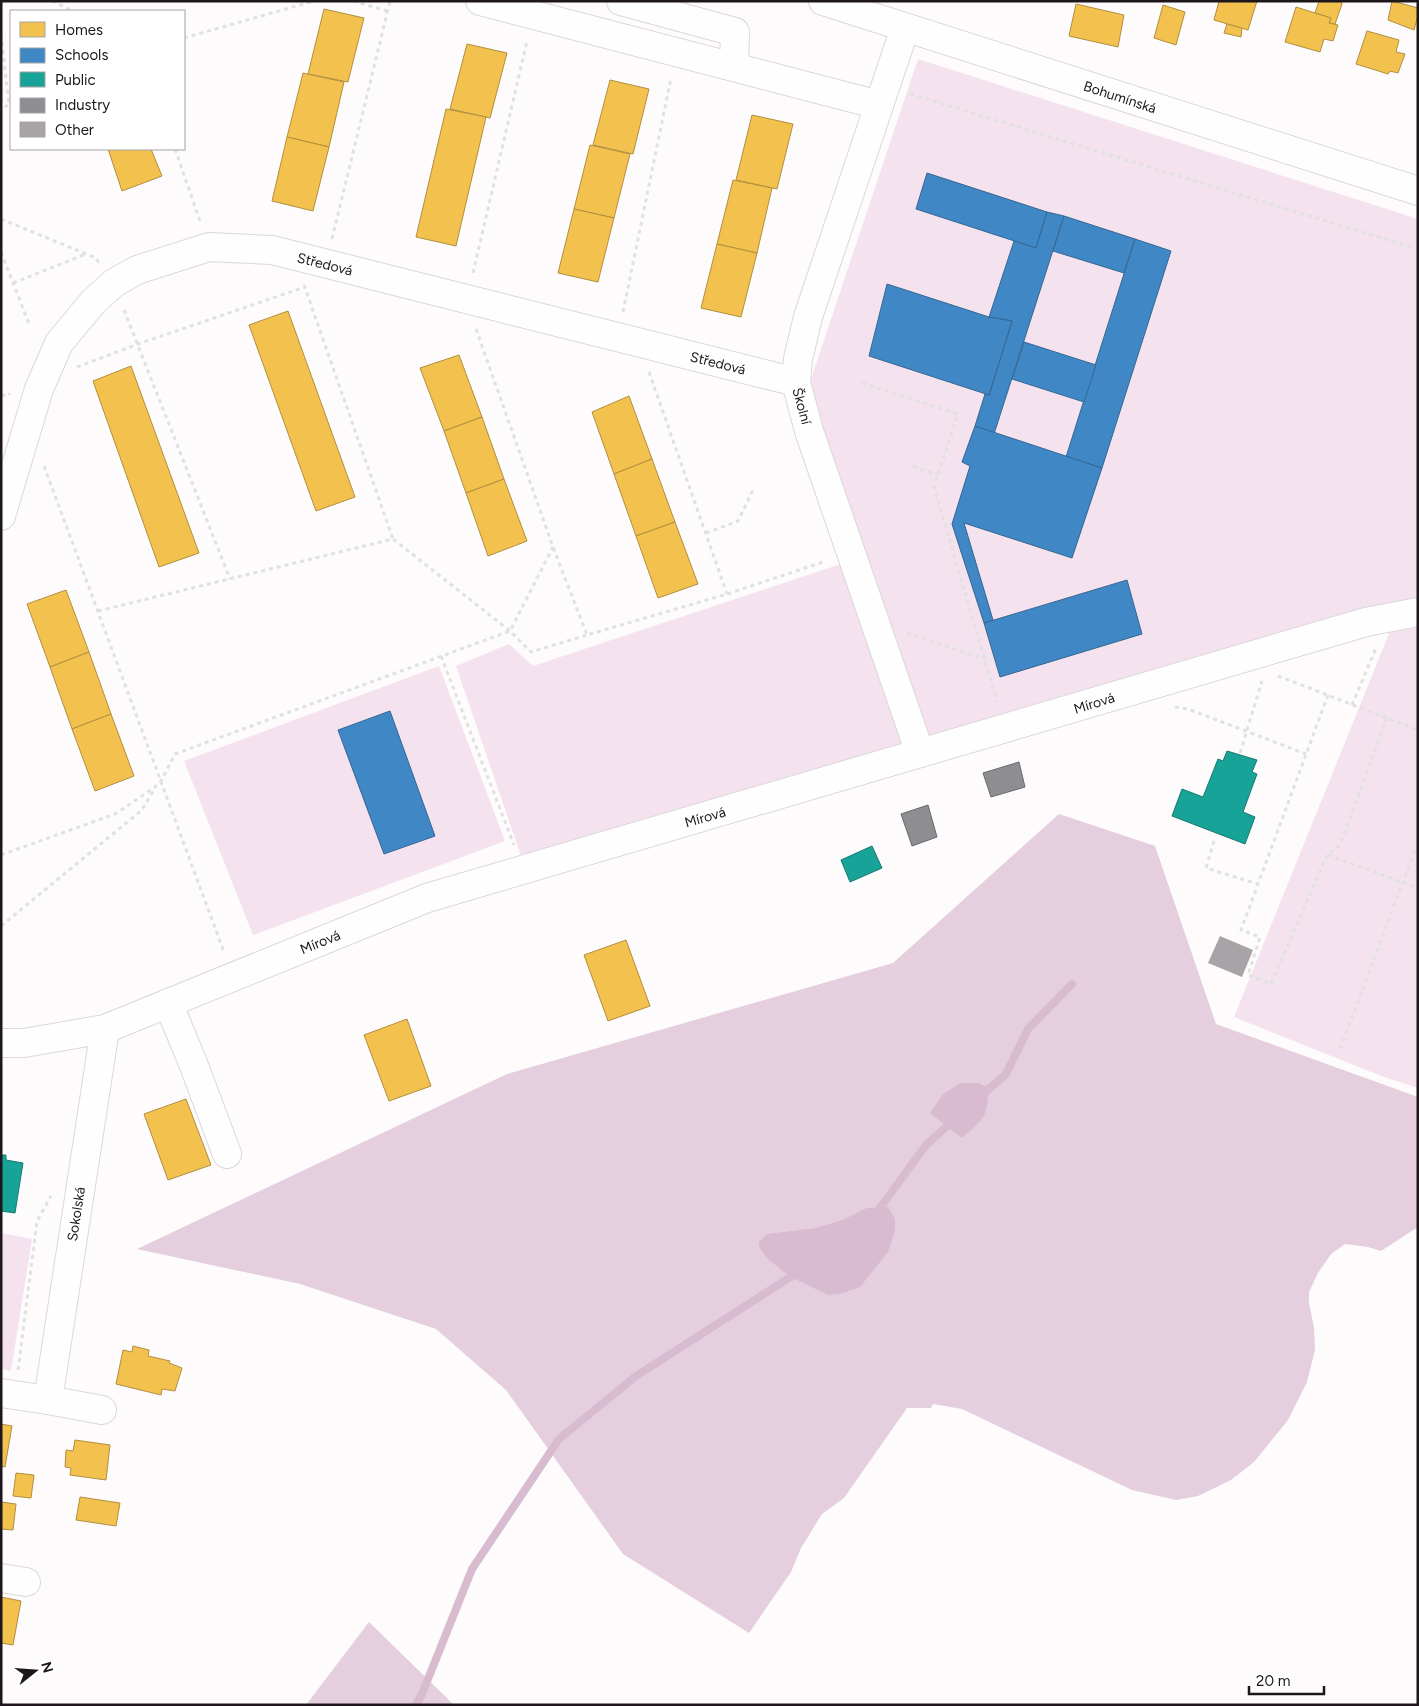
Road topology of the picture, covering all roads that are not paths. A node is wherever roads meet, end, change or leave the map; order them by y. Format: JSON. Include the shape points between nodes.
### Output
{"nodes":[{"id":1,"x":480,"y":1,"type":"edge"},
{"id":2,"x":621,"y":1,"type":"edge"},
{"id":3,"x":823,"y":1,"type":"edge"},
{"id":4,"x":905,"y":28,"type":"junction"},
{"id":5,"x":734,"y":67,"type":"junction"},
{"id":6,"x":882,"y":96,"type":"junction"},
{"id":7,"x":1418,"y":191,"type":"edge"},
{"id":8,"x":796,"y":382,"type":"junction"},
{"id":9,"x":1,"y":516,"type":"edge"},
{"id":10,"x":1418,"y":612,"type":"edge"},
{"id":11,"x":920,"y":753,"type":"junction"},
{"id":12,"x":168,"y":1003,"type":"junction"},
{"id":13,"x":105,"y":1029,"type":"junction"},
{"id":14,"x":1,"y":1043,"type":"edge"},
{"id":15,"x":227,"y":1154,"type":"dead end"},
{"id":16,"x":8,"y":1394,"type":"edge"},
{"id":17,"x":48,"y":1400,"type":"junction"},
{"id":18,"x":102,"y":1410,"type":"dead end"}],
"edges":[{"from":1,"to":5,"type":"street"},
{"from":2,"to":5,"type":"street","via":[[735,32]]},
{"from":3,"to":4,"type":"street","name":"Bohumínská"},
{"from":4,"to":6,"type":"street","name":"Školní"},
{"from":4,"to":7,"type":"street","name":"Bohumínská"},
{"from":5,"to":6,"type":"street"},
{"from":6,"to":8,"type":"street","name":"Školní","via":[[808,317]]},
{"from":8,"to":9,"type":"street","name":"Středová","via":[[272,250],[209,247],[137,270],[114,283],[58,343],[39,390]]},
{"from":8,"to":11,"type":"street","name":"Školní","via":[[809,431]]},
{"from":10,"to":11,"type":"street","name":"Mírová","via":[[1366,622]]},
{"from":11,"to":12,"type":"street","name":"Mírová","via":[[427,898]]},
{"from":12,"to":13,"type":"street","name":"Mírová"},
{"from":12,"to":15,"type":"street"},
{"from":13,"to":14,"type":"street","name":"Mírová","via":[[24,1043]]},
{"from":13,"to":17,"type":"street","name":"Sokolská"},
{"from":16,"to":17,"type":"street"},
{"from":17,"to":18,"type":"street"}]}
